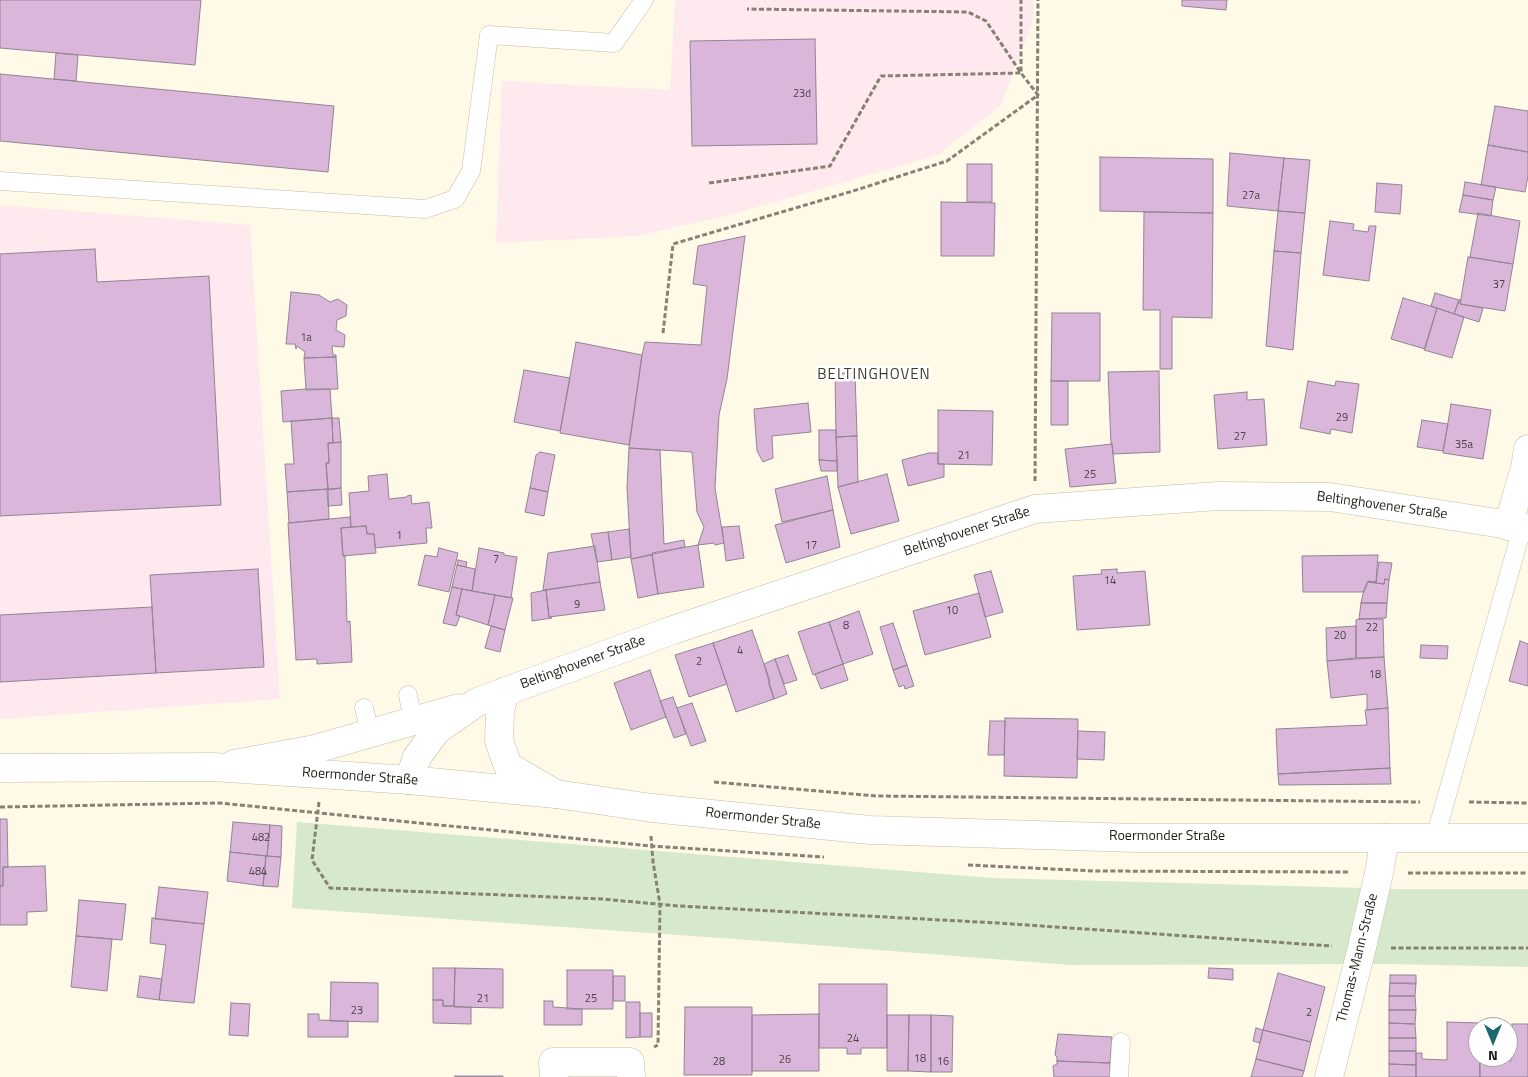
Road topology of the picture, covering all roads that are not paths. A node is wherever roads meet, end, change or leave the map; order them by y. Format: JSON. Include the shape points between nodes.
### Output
{"nodes":[{"id":1,"x":644,"y":0,"type":"edge"},
{"id":2,"x":0,"y":181,"type":"edge"},
{"id":3,"x":1528,"y":449,"type":"edge"},
{"id":4,"x":1519,"y":527,"type":"edge"},
{"id":5,"x":505,"y":691,"type":"junction"},
{"id":6,"x":477,"y":702,"type":"junction"},
{"id":7,"x":213,"y":767,"type":"junction"},
{"id":8,"x":0,"y":768,"type":"edge"},
{"id":9,"x":409,"y":780,"type":"junction"},
{"id":10,"x":556,"y":794,"type":"junction"},
{"id":11,"x":1385,"y":838,"type":"junction"},
{"id":12,"x":1435,"y":838,"type":"junction"},
{"id":13,"x":1528,"y":838,"type":"edge"},
{"id":14,"x":1121,"y":1042,"type":"dead end"},
{"id":15,"x":630,"y":1069,"type":"edge"},
{"id":16,"x":554,"y":1077,"type":"edge"},
{"id":17,"x":1119,"y":1077,"type":"edge"},
{"id":18,"x":1328,"y":1077,"type":"edge"}],
"edges":[{"from":1,"to":2,"type":"lane","via":[[614,43],[489,35],[471,171],[455,200],[425,209]]},
{"from":3,"to":4,"type":"street"},
{"from":4,"to":5,"type":"street","name":"Beltinghovener Straße","via":[[1330,496],[1218,496],[1035,509],[673,630]]},
{"from":4,"to":12,"type":"lane"},
{"from":5,"to":6,"type":"street","name":"Beltinghovener Straße"},
{"from":5,"to":10,"type":"street","name":"Beltinghovener Straße","via":[[500,711],[500,741],[508,766]]},
{"from":6,"to":7,"type":"street","name":"Beltinghovener Straße","via":[[411,708],[367,721],[315,749]]},
{"from":6,"to":9,"type":"street","name":"Beltinghovener Straße","via":[[437,730],[417,757]]},
{"from":7,"to":8,"type":"street","name":"Roermonder Straße"},
{"from":7,"to":9,"type":"street","name":"Roermonder Straße"},
{"from":9,"to":10,"type":"street","name":"Roermonder Straße"},
{"from":10,"to":11,"type":"street","name":"Roermonder Straße","via":[[652,808],[870,830],[1136,838]]},
{"from":11,"to":12,"type":"street","name":"Roermonder Straße"},
{"from":11,"to":18,"type":"street","name":"Thomas-Mann-Straße","via":[[1362,948]]},
{"from":12,"to":13,"type":"street","name":"Roermonder Straße"},
{"from":14,"to":17,"type":"lane"},
{"from":15,"to":16,"type":"street","via":[[553,1062]]}]}
